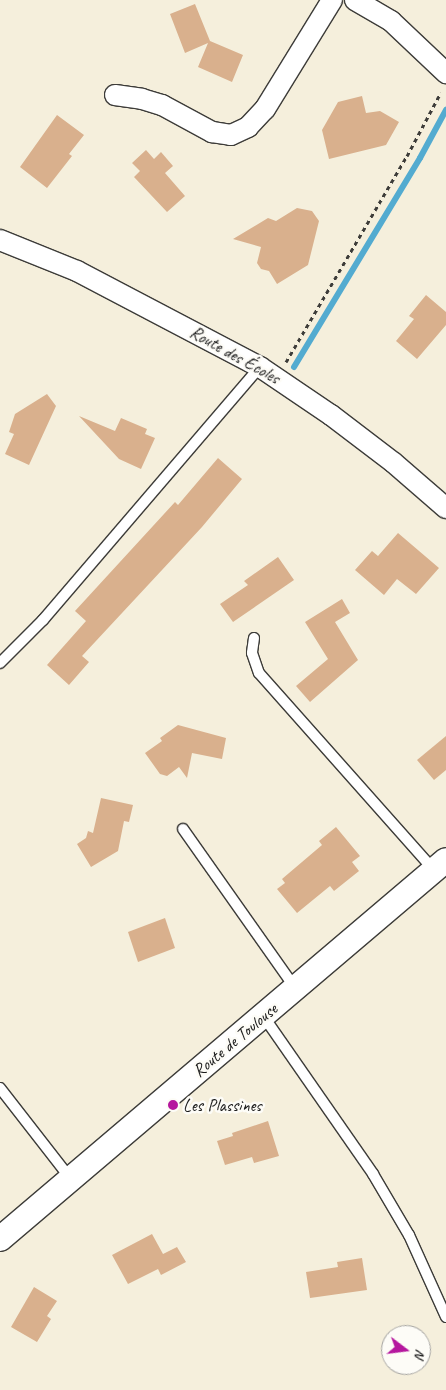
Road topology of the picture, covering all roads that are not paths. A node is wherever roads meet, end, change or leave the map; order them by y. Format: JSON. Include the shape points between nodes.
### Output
{"nodes":[{"id":1,"x":332,"y":0,"type":"edge"},
{"id":2,"x":355,"y":0,"type":"edge"},
{"id":3,"x":445,"y":76,"type":"edge"},
{"id":4,"x":116,"y":95,"type":"dead end"},
{"id":5,"x":0,"y":240,"type":"edge"},
{"id":6,"x":260,"y":367,"type":"junction"},
{"id":7,"x":446,"y":508,"type":"edge"},
{"id":8,"x":254,"y":638,"type":"dead end"},
{"id":9,"x":0,"y":663,"type":"edge"},
{"id":10,"x":183,"y":829,"type":"dead end"},
{"id":11,"x":440,"y":865,"type":"edge"},
{"id":12,"x":296,"y":989,"type":"junction"},
{"id":13,"x":264,"y":1017,"type":"junction"},
{"id":14,"x":0,"y":1088,"type":"edge"},
{"id":15,"x":70,"y":1178,"type":"junction"},
{"id":16,"x":0,"y":1239,"type":"edge"},
{"id":17,"x":446,"y":1317,"type":"edge"}],
"edges":[{"from":1,"to":4,"type":"street","via":[[266,109],[248,127],[231,135],[212,132],[142,98]]},
{"from":2,"to":3,"type":"street","via":[[391,21]]},
{"from":5,"to":6,"type":"street","name":"Route des Écoles","via":[[77,271]]},
{"from":6,"to":7,"type":"street","name":"Route des Écoles","via":[[338,421]]},
{"from":6,"to":9,"type":"lane","via":[[43,620]]},
{"from":8,"to":11,"type":"lane","via":[[252,653],[259,673]]},
{"from":10,"to":12,"type":"lane"},
{"from":11,"to":12,"type":"street","name":"Route de Toulouse"},
{"from":12,"to":13,"type":"street","name":"Route de Toulouse"},
{"from":13,"to":15,"type":"street","name":"Route de Toulouse"},
{"from":13,"to":17,"type":"lane","via":[[373,1174],[409,1235]]},
{"from":14,"to":15,"type":"lane"},
{"from":15,"to":16,"type":"street","name":"Route de Toulouse"}]}
